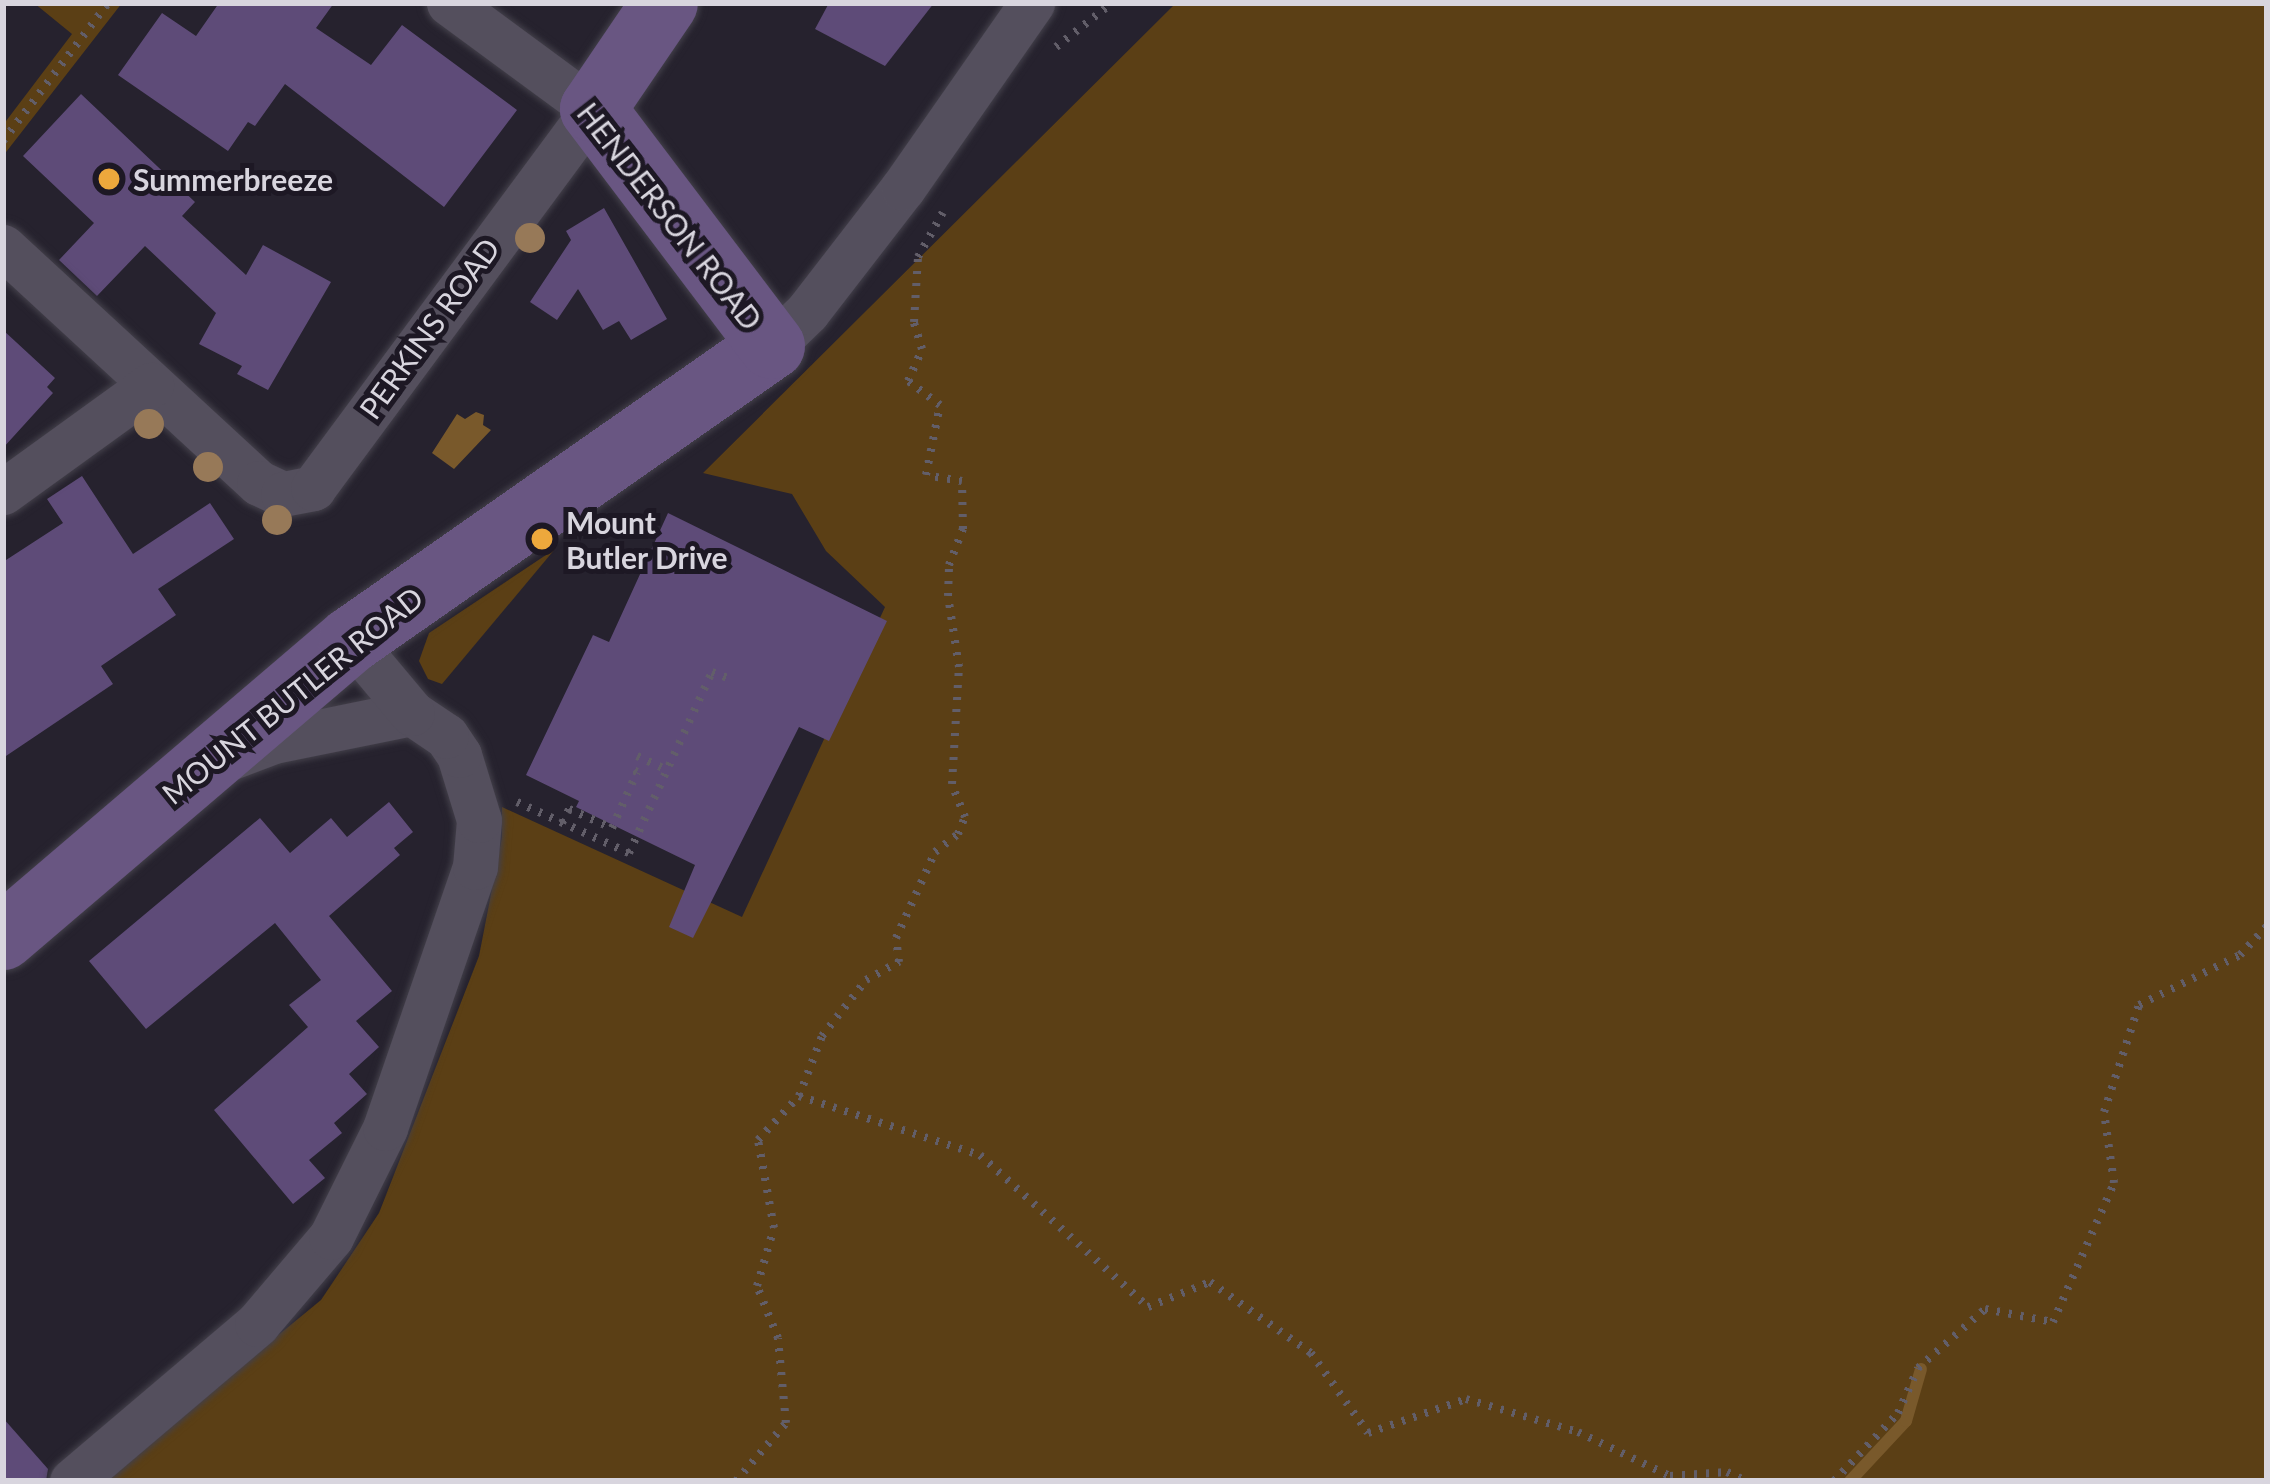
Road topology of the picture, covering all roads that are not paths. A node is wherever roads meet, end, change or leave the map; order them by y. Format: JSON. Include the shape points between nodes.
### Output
{"nodes":[{"id":1,"x":449,"y":3,"type":"edge"},
{"id":2,"x":665,"y":3,"type":"edge"},
{"id":3,"x":1031,"y":3,"type":"edge"},
{"id":4,"x":593,"y":110,"type":"junction"},
{"id":5,"x":3,"y":247,"type":"edge"},
{"id":6,"x":772,"y":346,"type":"junction"},
{"id":7,"x":151,"y":385,"type":"junction"},
{"id":8,"x":3,"y":492,"type":"edge"},
{"id":9,"x":351,"y":640,"type":"junction"},
{"id":10,"x":412,"y":713,"type":"junction"},
{"id":11,"x":199,"y":770,"type":"junction"},
{"id":12,"x":3,"y":938,"type":"edge"},
{"id":13,"x":72,"y":1481,"type":"edge"}],
"edges":[{"from":1,"to":4,"type":"street","name":"HENDERSON ROAD"},
{"from":2,"to":4,"type":"street","name":"PERKINS ROAD"},
{"from":3,"to":6,"type":"street","name":"MOUNT BUTLER ROAD","via":[[903,188]]},
{"from":4,"to":6,"type":"street","name":"HENDERSON ROAD"},
{"from":4,"to":7,"type":"street","name":"PERKINS ROAD","via":[[313,488],[283,494],[260,483]]},
{"from":5,"to":7,"type":"street"},
{"from":6,"to":9,"type":"street","name":"MOUNT BUTLER ROAD"},
{"from":7,"to":8,"type":"street"},
{"from":9,"to":10,"type":"street"},
{"from":9,"to":11,"type":"street","name":"MOUNT BUTLER ROAD"},
{"from":10,"to":11,"type":"street","via":[[274,740]]},
{"from":10,"to":13,"type":"street","via":[[459,755],[476,799],[479,842],[370,1166],[331,1237],[280,1301]]},
{"from":11,"to":12,"type":"street","name":"MOUNT BUTLER ROAD"}]}
